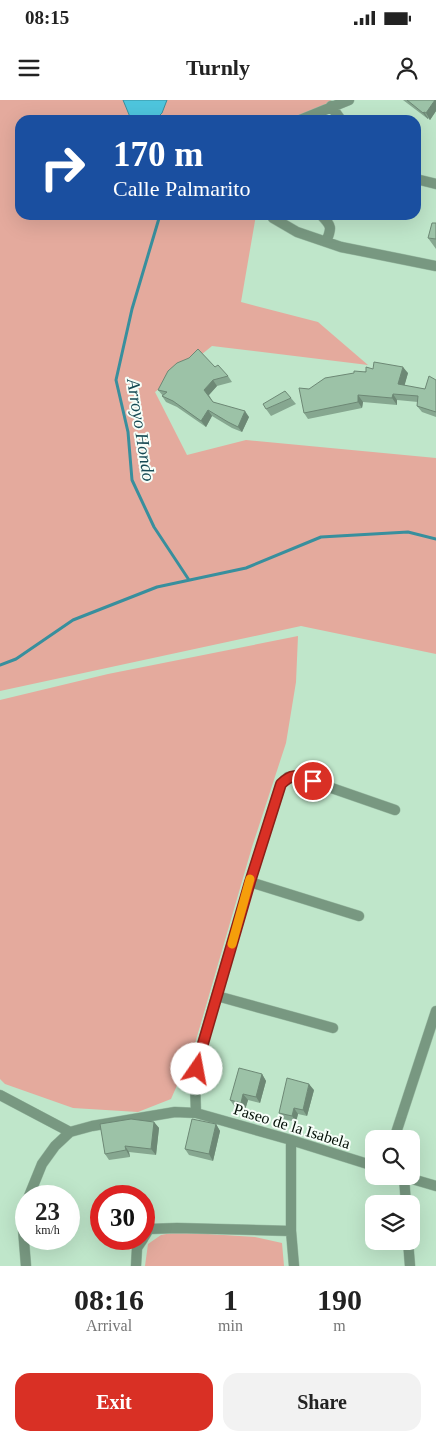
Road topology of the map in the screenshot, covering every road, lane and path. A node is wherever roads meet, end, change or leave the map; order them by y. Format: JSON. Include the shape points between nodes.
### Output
{"nodes":[{"id":1,"x":349,"y":100,"type":"edge"},
{"id":2,"x":331,"y":106,"type":"junction"},
{"id":3,"x":311,"y":115,"type":"edge"},
{"id":4,"x":337,"y":115,"type":"edge"},
{"id":5,"x":421,"y":180,"type":"edge"},
{"id":6,"x":436,"y":184,"type":"edge"},
{"id":7,"x":276,"y":220,"type":"edge"},
{"id":8,"x":326,"y":220,"type":"edge"},
{"id":9,"x":326,"y":242,"type":"junction"},
{"id":10,"x":436,"y":266,"type":"edge"},
{"id":11,"x":395,"y":810,"type":"dead end"},
{"id":12,"x":250,"y":882,"type":"junction"},
{"id":13,"x":359,"y":916,"type":"dead end"},
{"id":14,"x":217,"y":996,"type":"junction"},
{"id":15,"x":436,"y":1011,"type":"edge"},
{"id":16,"x":333,"y":1028,"type":"dead end"},
{"id":17,"x":0,"y":1095,"type":"edge"},
{"id":18,"x":196,"y":1113,"type":"junction"},
{"id":19,"x":397,"y":1130,"type":"edge"},
{"id":20,"x":70,"y":1132,"type":"junction"},
{"id":21,"x":292,"y":1140,"type":"junction"},
{"id":22,"x":365,"y":1163,"type":"edge"},
{"id":23,"x":420,"y":1182,"type":"edge"},
{"id":24,"x":34,"y":1185,"type":"edge"},
{"id":25,"x":436,"y":1186,"type":"edge"},
{"id":26,"x":155,"y":1229,"type":"edge"},
{"id":27,"x":291,"y":1231,"type":"junction"},
{"id":28,"x":25,"y":1250,"type":"edge"},
{"id":29,"x":137,"y":1250,"type":"edge"},
{"id":30,"x":409,"y":1250,"type":"edge"},
{"id":31,"x":26,"y":1266,"type":"edge"},
{"id":32,"x":136,"y":1266,"type":"edge"},
{"id":33,"x":294,"y":1266,"type":"edge"},
{"id":34,"x":410,"y":1266,"type":"edge"}],
"edges":[{"from":1,"to":2,"type":"street"},
{"from":2,"to":3,"type":"street"},
{"from":2,"to":4,"type":"street"},
{"from":5,"to":6,"type":"street"},
{"from":7,"to":9,"type":"street","via":[[297,232]]},
{"from":8,"to":9,"type":"street","via":[[331,231]]},
{"from":9,"to":10,"type":"street","via":[[341,248]]},
{"from":11,"to":12,"type":"street","via":[[297,776],[288,777],[281,784]]},
{"from":12,"to":13,"type":"street"},
{"from":12,"to":14,"type":"street"},
{"from":14,"to":16,"type":"street"},
{"from":14,"to":18,"type":"street","via":[[200,1054],[195,1084]]},
{"from":15,"to":19,"type":"street"},
{"from":17,"to":20,"type":"street"},
{"from":18,"to":20,"type":"street","name":"Paseo de la Isabela","via":[[175,1112]]},
{"from":18,"to":21,"type":"street","name":"Paseo de la Isabela"},
{"from":20,"to":24,"type":"street","via":[[42,1164]]},
{"from":21,"to":22,"type":"street","name":"Paseo de la Isabela"},
{"from":21,"to":27,"type":"street"},
{"from":23,"to":25,"type":"street"},
{"from":26,"to":27,"type":"street"},
{"from":27,"to":33,"type":"street"},
{"from":28,"to":31,"type":"street"},
{"from":29,"to":32,"type":"street"},
{"from":30,"to":34,"type":"street"}]}
